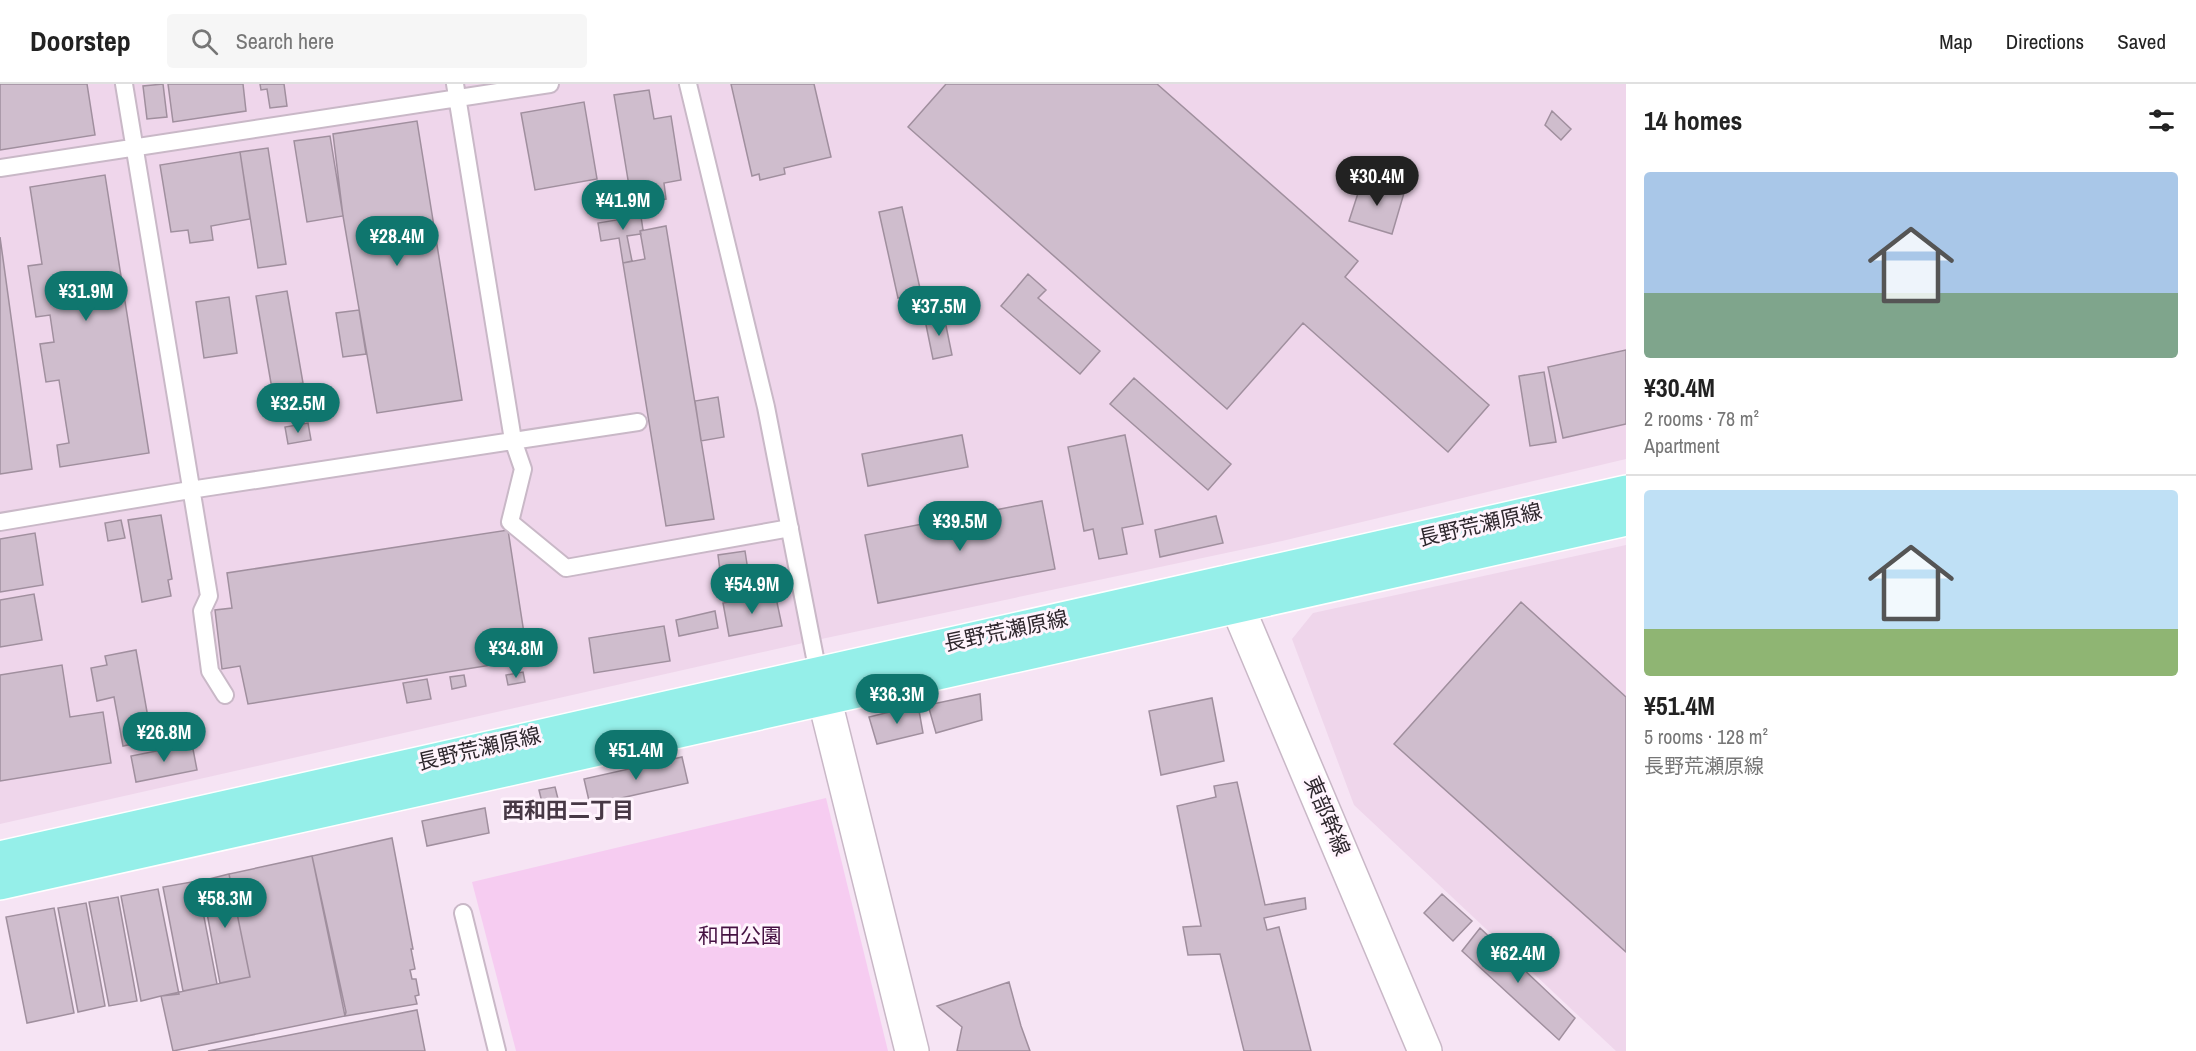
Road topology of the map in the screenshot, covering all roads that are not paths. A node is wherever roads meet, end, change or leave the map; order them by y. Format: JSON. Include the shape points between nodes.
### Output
{"nodes":[{"id":1,"x":124,"y":84,"type":"edge"},
{"id":2,"x":549,"y":84,"type":"edge"},
{"id":3,"x":688,"y":84,"type":"edge"},
{"id":4,"x":457,"y":91,"type":"edge"},
{"id":5,"x":134,"y":149,"type":"junction"},
{"id":6,"x":0,"y":168,"type":"edge"},
{"id":7,"x":638,"y":422,"type":"dead end"},
{"id":8,"x":513,"y":440,"type":"junction"},
{"id":9,"x":190,"y":490,"type":"junction"},
{"id":10,"x":1626,"y":492,"type":"edge"},
{"id":11,"x":1626,"y":519,"type":"edge"},
{"id":12,"x":0,"y":522,"type":"edge"},
{"id":13,"x":790,"y":528,"type":"junction"},
{"id":14,"x":1232,"y":594,"type":"junction"},
{"id":15,"x":821,"y":685,"type":"junction"},
{"id":16,"x":225,"y":695,"type":"dead end"},
{"id":17,"x":0,"y":858,"type":"edge"},
{"id":18,"x":0,"y":883,"type":"edge"},
{"id":19,"x":463,"y":913,"type":"dead end"},
{"id":20,"x":497,"y":1051,"type":"edge"},
{"id":21,"x":912,"y":1051,"type":"edge"},
{"id":22,"x":1425,"y":1051,"type":"edge"}],
"edges":[{"from":1,"to":5,"type":"lane"},
{"from":2,"to":4,"type":"lane"},
{"from":3,"to":13,"type":"lane","via":[[766,407]]},
{"from":4,"to":5,"type":"lane"},
{"from":4,"to":8,"type":"lane"},
{"from":5,"to":6,"type":"lane"},
{"from":5,"to":9,"type":"lane"},
{"from":7,"to":8,"type":"lane"},
{"from":8,"to":9,"type":"lane"},
{"from":8,"to":13,"type":"lane","via":[[523,469],[510,522],[566,568]]},
{"from":9,"to":12,"type":"lane"},
{"from":9,"to":16,"type":"lane","via":[[209,596],[202,611],[210,671]]},
{"from":10,"to":14,"type":"main road","name":"長野荒瀬原線"},
{"from":11,"to":14,"type":"main road","name":"長野荒瀬原線"},
{"from":13,"to":15,"type":"lane"},
{"from":14,"to":15,"type":"main road","name":"長野荒瀬原線"},
{"from":14,"to":22,"type":"street","name":"東部幹線"},
{"from":15,"to":17,"type":"main road","name":"長野荒瀬原線"},
{"from":15,"to":18,"type":"main road","name":"長野荒瀬原線"},
{"from":15,"to":21,"type":"street"},
{"from":19,"to":20,"type":"lane"}]}
